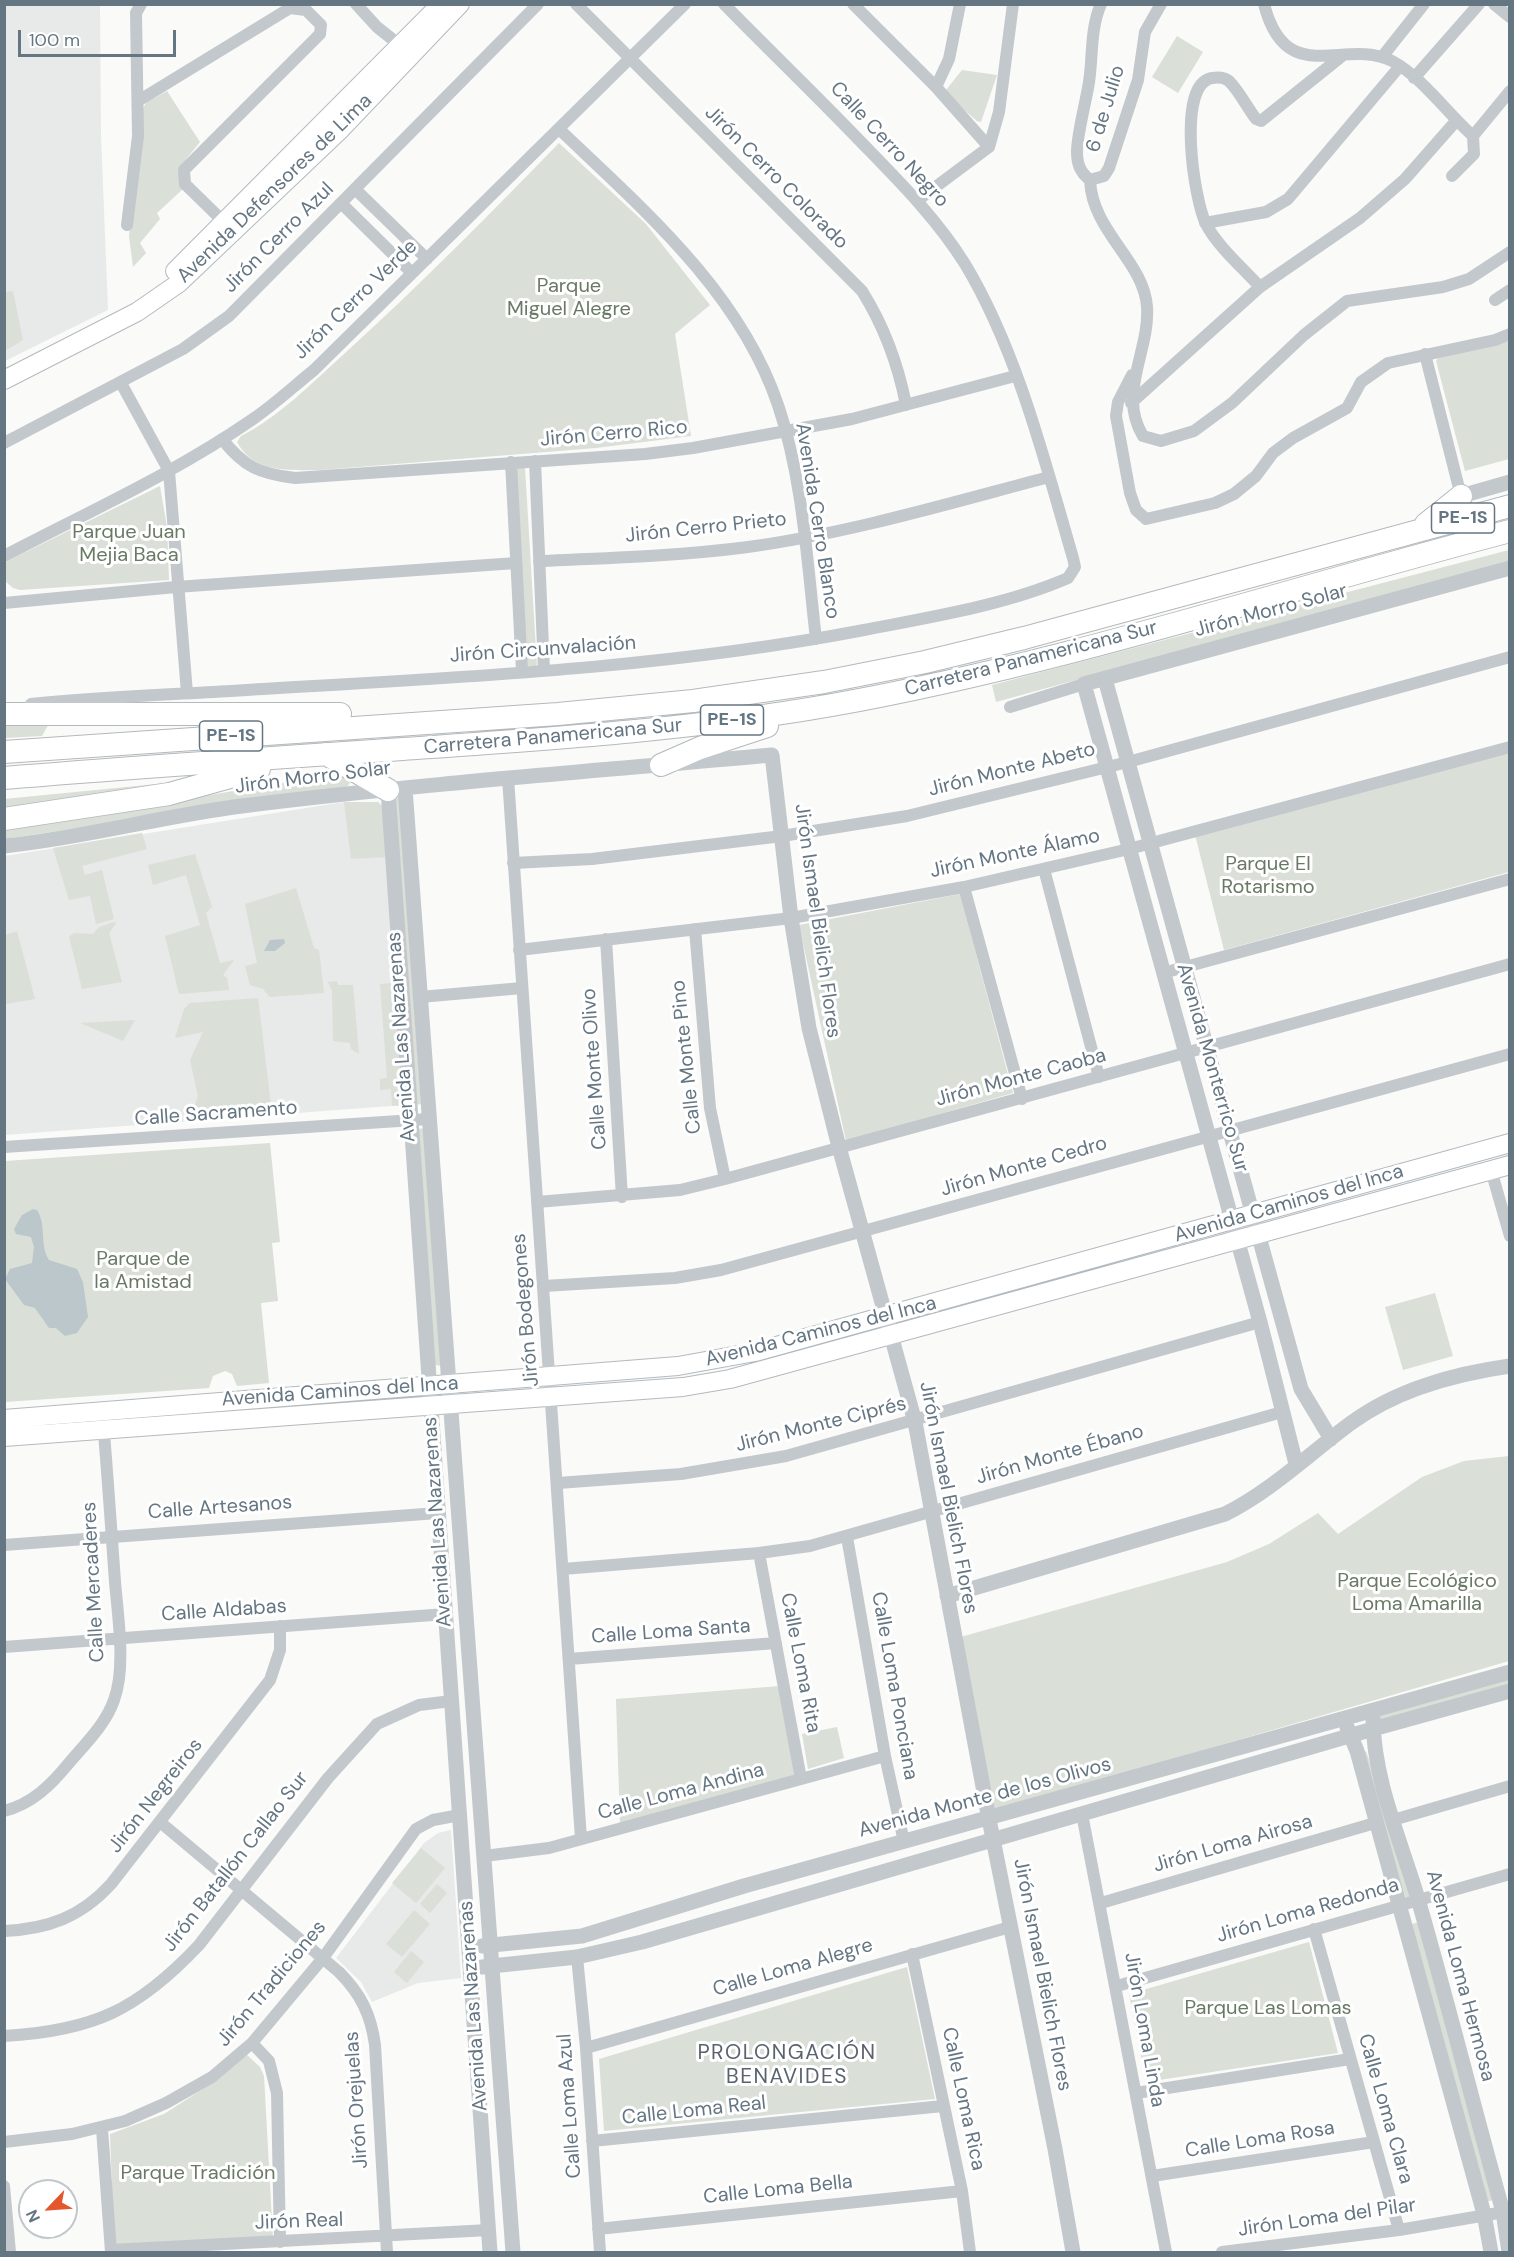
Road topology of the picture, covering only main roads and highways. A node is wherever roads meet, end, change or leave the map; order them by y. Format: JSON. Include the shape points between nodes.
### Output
{"nodes":[{"id":1,"x":441,"y":4,"type":"edge"},
{"id":2,"x":460,"y":4,"type":"edge"},
{"id":3,"x":406,"y":50,"type":"junction"},
{"id":4,"x":230,"y":228,"type":"junction"},
{"id":5,"x":4,"y":366,"type":"edge"},
{"id":6,"x":4,"y":380,"type":"edge"},
{"id":7,"x":1461,"y":496,"type":"road end"},
{"id":8,"x":1509,"y":506,"type":"edge"},
{"id":9,"x":1417,"y":531,"type":"junction"},
{"id":10,"x":1509,"y":531,"type":"edge"},
{"id":11,"x":830,"y":705,"type":"junction"},
{"id":12,"x":4,"y":714,"type":"edge"},
{"id":13,"x":458,"y":720,"type":"junction"},
{"id":14,"x":4,"y":752,"type":"edge"},
{"id":15,"x":326,"y":754,"type":"junction"},
{"id":16,"x":303,"y":756,"type":"junction"},
{"id":17,"x":661,"y":765,"type":"road end"},
{"id":18,"x":4,"y":778,"type":"edge"},
{"id":19,"x":396,"y":789,"type":"road end"},
{"id":20,"x":4,"y":819,"type":"edge"},
{"id":21,"x":1509,"y":1143,"type":"edge"},
{"id":22,"x":1509,"y":1165,"type":"edge"},
{"id":23,"x":4,"y":1419,"type":"edge"},
{"id":24,"x":4,"y":1437,"type":"edge"}],
"edges":[{"from":1,"to":3,"type":"main road","name":"Avenida Defensores de Lima"},
{"from":2,"to":3,"type":"main road","name":"Avenida Defensores de Lima"},
{"from":3,"to":4,"type":"main road","name":"Avenida Defensores de Lima"},
{"from":4,"to":5,"type":"main road","name":"Avenida Defensores de Lima","via":[[131,303]]},
{"from":4,"to":6,"type":"main road","name":"Avenida Defensores de Lima","via":[[179,283],[137,312]]},
{"from":7,"to":9,"type":"highway"},
{"from":8,"to":9,"type":"highway","number":"PE-1S"},
{"from":9,"to":13,"type":"highway","name":"Carretera Panamericana Sur","number":"PE-1S","via":[[1035,635],[874,672],[693,701]]},
{"from":10,"to":11,"type":"highway","name":"Carretera Panamericana Sur","number":"PE-1S","via":[[1032,660]]},
{"from":11,"to":15,"type":"highway","name":"Carretera Panamericana Sur","number":"PE-1S","via":[[604,734]]},
{"from":11,"to":17,"type":"highway"},
{"from":12,"to":13,"type":"highway","via":[[335,714]]},
{"from":13,"to":14,"type":"highway","name":"Carretera Panamericana Sur","number":"PE-1S"},
{"from":15,"to":16,"type":"highway","name":"Carretera Panamericana Sur","number":"PE-1S"},
{"from":15,"to":19,"type":"highway"},
{"from":16,"to":18,"type":"highway","name":"Carretera Panamericana Sur","number":"PE-1S"},
{"from":16,"to":20,"type":"highway","via":[[170,794]]},
{"from":21,"to":23,"type":"main road","name":"Avenida Caminos del Inca","via":[[719,1360]]},
{"from":22,"to":24,"type":"main road","name":"Avenida Caminos del Inca","via":[[730,1379],[683,1387]]}]}
